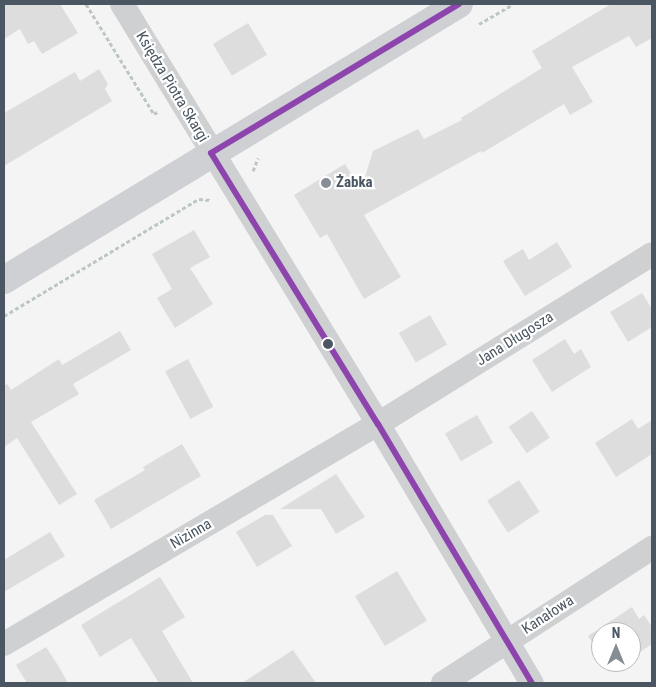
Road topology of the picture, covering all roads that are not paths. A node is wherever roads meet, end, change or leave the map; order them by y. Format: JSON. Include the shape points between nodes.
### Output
{"nodes":[{"id":1,"x":122,"y":4,"type":"edge"},
{"id":2,"x":459,"y":4,"type":"edge"},
{"id":3,"x":211,"y":153,"type":"junction"},
{"id":4,"x":652,"y":254,"type":"edge"},
{"id":5,"x":4,"y":280,"type":"edge"},
{"id":6,"x":378,"y":424,"type":"junction"},
{"id":7,"x":652,"y":548,"type":"edge"},
{"id":8,"x":507,"y":642,"type":"junction"},
{"id":9,"x":4,"y":644,"type":"edge"},
{"id":10,"x":443,"y":683,"type":"edge"},
{"id":11,"x":532,"y":683,"type":"edge"}],
"edges":[{"from":1,"to":3,"type":"street","name":"Księdza Piotra Skargi"},
{"from":2,"to":3,"type":"main road"},
{"from":3,"to":5,"type":"main road"},
{"from":3,"to":6,"type":"street","name":"Księdza Piotra Skargi"},
{"from":4,"to":6,"type":"street","name":"Jana Długosza"},
{"from":6,"to":8,"type":"street","name":"Księdza Piotra Skargi"},
{"from":6,"to":9,"type":"street","name":"Nizinna"},
{"from":7,"to":8,"type":"street","name":"Kanałowa"},
{"from":8,"to":10,"type":"street","name":"Kanałowa"},
{"from":8,"to":11,"type":"street","name":"Księdza Piotra Skargi"}]}
